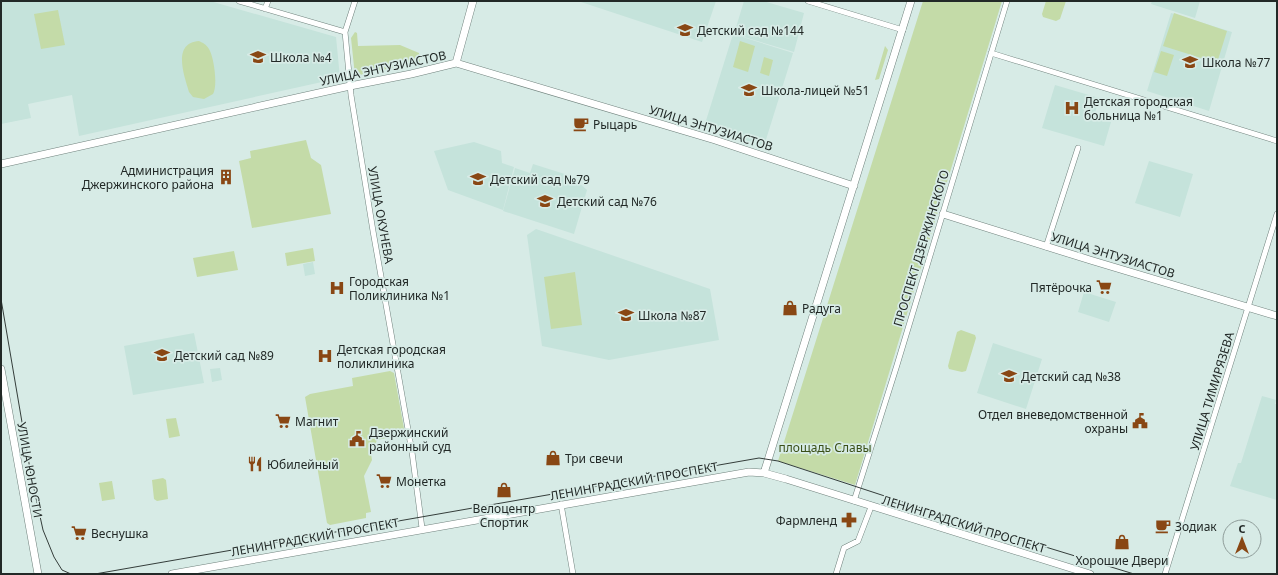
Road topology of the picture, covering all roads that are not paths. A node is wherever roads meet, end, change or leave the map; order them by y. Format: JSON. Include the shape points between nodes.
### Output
{"nodes":[{"id":1,"x":239,"y":1,"type":"edge"},
{"id":2,"x":268,"y":1,"type":"edge"},
{"id":3,"x":355,"y":1,"type":"edge"},
{"id":4,"x":473,"y":1,"type":"edge"},
{"id":5,"x":808,"y":1,"type":"edge"},
{"id":6,"x":911,"y":1,"type":"edge"},
{"id":7,"x":1007,"y":1,"type":"edge"},
{"id":8,"x":265,"y":9,"type":"junction"},
{"id":9,"x":903,"y":30,"type":"junction"},
{"id":10,"x":345,"y":32,"type":"junction"},
{"id":11,"x":991,"y":53,"type":"junction"},
{"id":12,"x":456,"y":63,"type":"junction"},
{"id":13,"x":350,"y":86,"type":"junction"},
{"id":14,"x":1277,"y":141,"type":"edge"},
{"id":15,"x":1078,"y":148,"type":"dead end"},
{"id":16,"x":1,"y":164,"type":"edge"},
{"id":17,"x":854,"y":186,"type":"junction"},
{"id":18,"x":943,"y":214,"type":"junction"},
{"id":19,"x":1277,"y":214,"type":"edge"},
{"id":20,"x":1046,"y":247,"type":"junction"},
{"id":21,"x":1248,"y":307,"type":"junction"},
{"id":22,"x":1277,"y":316,"type":"edge"},
{"id":23,"x":1,"y":369,"type":"edge"},
{"id":24,"x":764,"y":473,"type":"junction"},
{"id":25,"x":854,"y":501,"type":"junction"},
{"id":26,"x":561,"y":504,"type":"junction"},
{"id":27,"x":871,"y":507,"type":"junction"},
{"id":28,"x":422,"y":528,"type":"junction"},
{"id":29,"x":38,"y":574,"type":"edge"},
{"id":30,"x":172,"y":574,"type":"edge"},
{"id":31,"x":573,"y":574,"type":"edge"},
{"id":32,"x":836,"y":574,"type":"edge"},
{"id":33,"x":1090,"y":574,"type":"edge"},
{"id":34,"x":1165,"y":574,"type":"edge"}],
"edges":[{"from":1,"to":8,"type":"street"},
{"from":2,"to":8,"type":"street"},
{"from":3,"to":10,"type":"street","name":"УЛИЦА ОКУНЕВА"},
{"from":4,"to":12,"type":"street"},
{"from":5,"to":9,"type":"street"},
{"from":6,"to":9,"type":"street"},
{"from":7,"to":11,"type":"street","name":"ПРОСПЕКТ ДЗЕРЖИНСКОГО"},
{"from":8,"to":10,"type":"street"},
{"from":9,"to":17,"type":"street"},
{"from":10,"to":13,"type":"street","name":"УЛИЦА ОКУНЕВА"},
{"from":11,"to":14,"type":"street"},
{"from":11,"to":18,"type":"street","name":"ПРОСПЕКТ ДЗЕРЖИНСКОГО"},
{"from":12,"to":13,"type":"street","name":"УЛИЦА ЭНТУЗИАСТОВ"},
{"from":12,"to":17,"type":"street","name":"УЛИЦА ЭНТУЗИАСТОВ","via":[[715,140]]},
{"from":13,"to":16,"type":"street","name":"УЛИЦА ЭНТУЗИАСТОВ"},
{"from":13,"to":28,"type":"street","name":"УЛИЦА ОКУНЕВА","via":[[412,452]]},
{"from":15,"to":20,"type":"street"},
{"from":17,"to":24,"type":"street"},
{"from":18,"to":20,"type":"street","name":"УЛИЦА ЭНТУЗИАСТОВ"},
{"from":18,"to":25,"type":"street","name":"ПРОСПЕКТ ДЗЕРЖИНСКОГО"},
{"from":19,"to":21,"type":"street","name":"УЛИЦА ТИМИРЯЗЕВА"},
{"from":20,"to":21,"type":"street","name":"УЛИЦА ЭНТУЗИАСТОВ"},
{"from":21,"to":22,"type":"street","name":"УЛИЦА ЭНТУЗИАСТОВ"},
{"from":21,"to":34,"type":"street","name":"УЛИЦА ТИМИРЯЗЕВА"},
{"from":23,"to":29,"type":"street","name":"УЛИЦА ЮНОСТИ"},
{"from":24,"to":25,"type":"street","name":"ЛЕНИНГРАДСКИЙ ПРОСПЕКТ"},
{"from":24,"to":26,"type":"street","name":"ЛЕНИНГРАДСКИЙ ПРОСПЕКТ","via":[[749,472]]},
{"from":25,"to":27,"type":"street","name":"ЛЕНИНГРАДСКИЙ ПРОСПЕКТ"},
{"from":26,"to":28,"type":"street","name":"ЛЕНИНГРАДСКИЙ ПРОСПЕКТ"},
{"from":26,"to":31,"type":"street"},
{"from":27,"to":32,"type":"street","via":[[858,541],[844,548]]},
{"from":27,"to":33,"type":"street","name":"ЛЕНИНГРАДСКИЙ ПРОСПЕКТ"},
{"from":28,"to":30,"type":"street","name":"ЛЕНИНГРАДСКИЙ ПРОСПЕКТ"}]}
